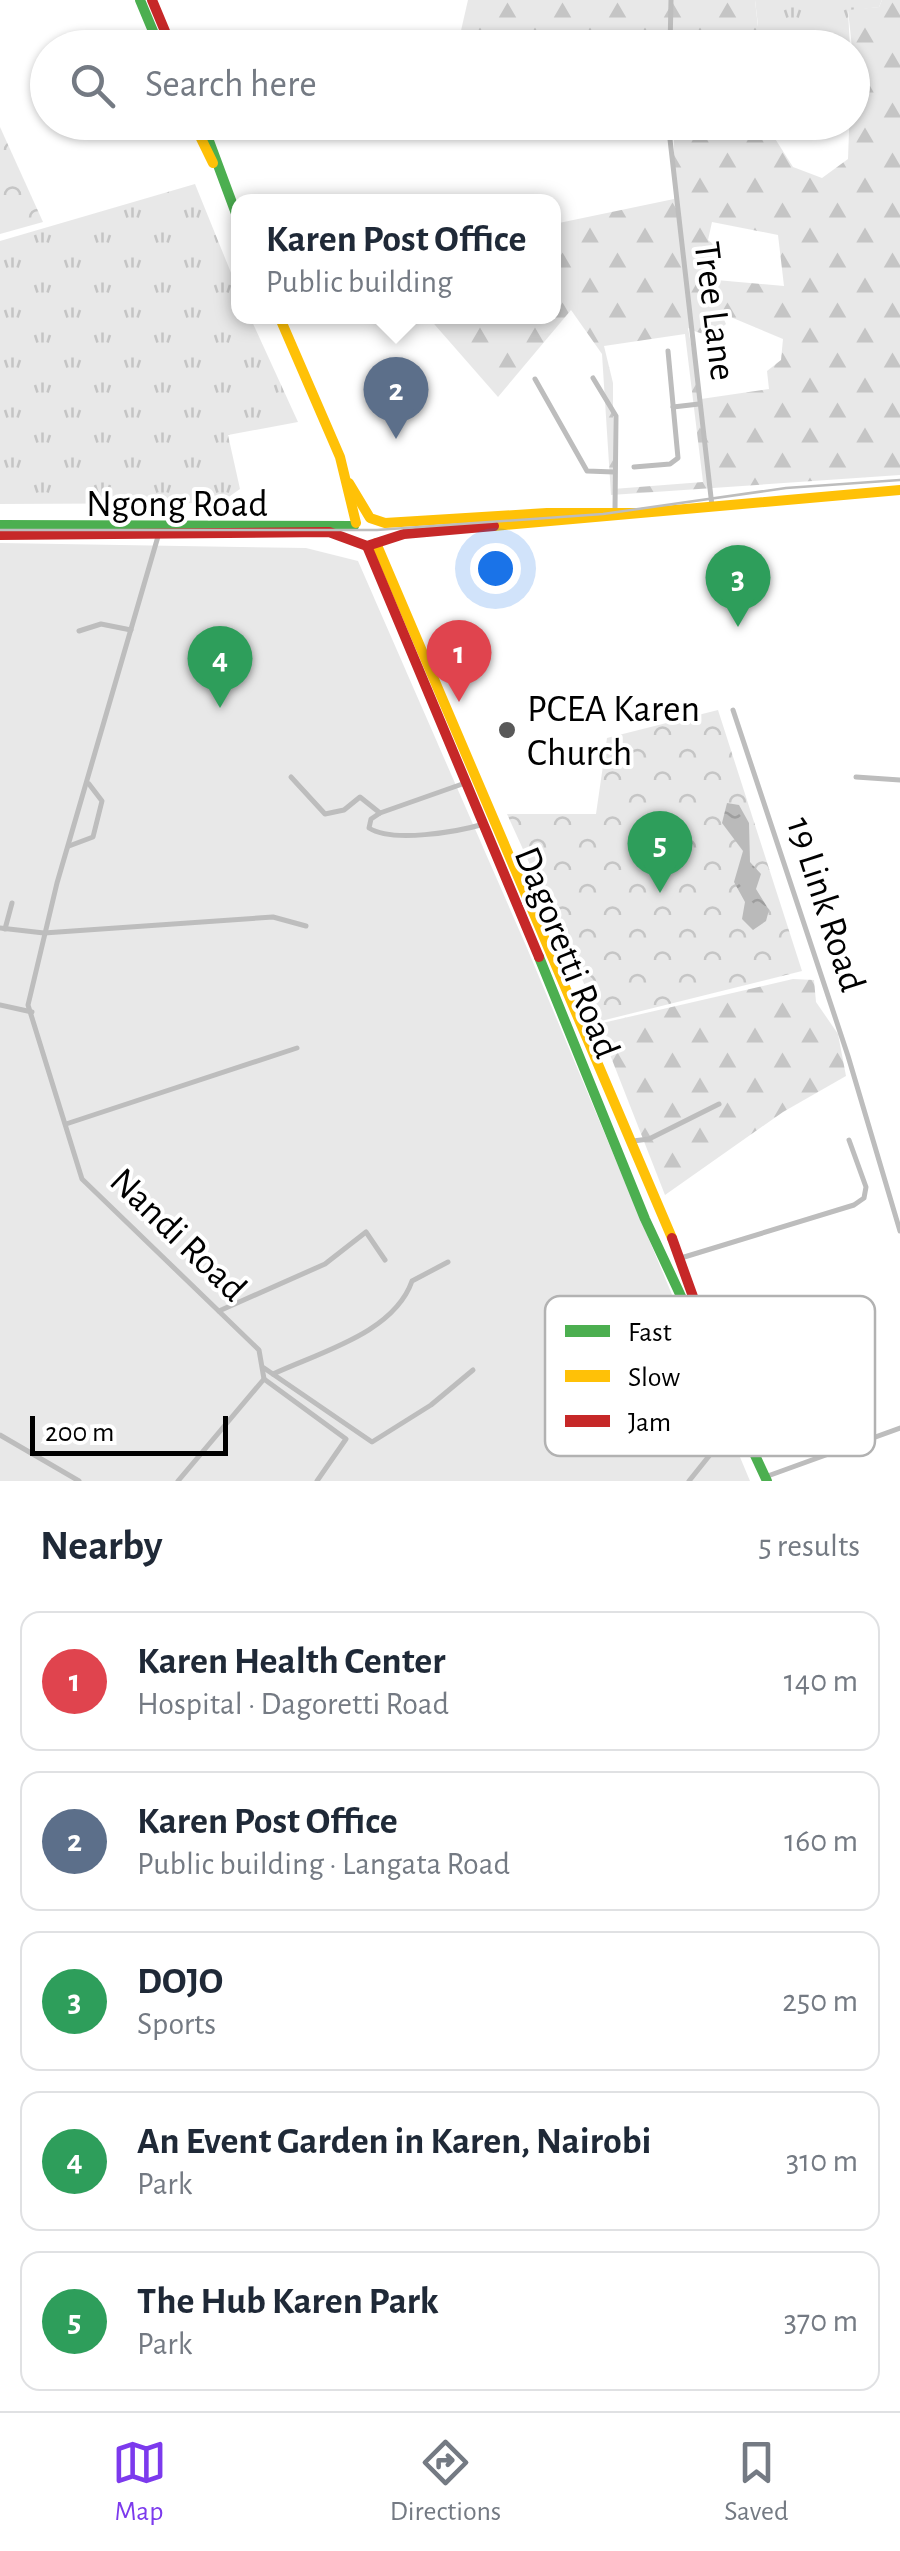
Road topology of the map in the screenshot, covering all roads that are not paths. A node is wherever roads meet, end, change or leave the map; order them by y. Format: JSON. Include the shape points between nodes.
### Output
{"nodes":[{"id":1,"x":140,"y":0,"type":"edge"},
{"id":2,"x":152,"y":0,"type":"edge"},
{"id":3,"x":671,"y":0,"type":"edge"},
{"id":4,"x":152,"y":30,"type":"edge"},
{"id":5,"x":164,"y":30,"type":"edge"},
{"id":6,"x":670,"y":30,"type":"edge"},
{"id":7,"x":202,"y":140,"type":"edge"},
{"id":8,"x":208,"y":140,"type":"edge"},
{"id":9,"x":670,"y":140,"type":"edge"},
{"id":10,"x":218,"y":171,"type":"junction"},
{"id":11,"x":231,"y":202,"type":"edge"},
{"id":12,"x":284,"y":324,"type":"edge"},
{"id":13,"x":668,"y":350,"type":"dead end"},
{"id":14,"x":535,"y":378,"type":"dead end"},
{"id":15,"x":594,"y":378,"type":"dead end"},
{"id":16,"x":700,"y":404,"type":"junction"},
{"id":17,"x":673,"y":407,"type":"junction"},
{"id":18,"x":634,"y":467,"type":"dead end"},
{"id":19,"x":614,"y":472,"type":"junction"},
{"id":20,"x":349,"y":483,"type":"junction"},
{"id":21,"x":900,"y":490,"type":"edge"},
{"id":22,"x":712,"y":506,"type":"junction"},
{"id":23,"x":615,"y":510,"type":"junction"},
{"id":24,"x":638,"y":512,"type":"junction"},
{"id":25,"x":547,"y":518,"type":"junction"},
{"id":26,"x":373,"y":520,"type":"junction"},
{"id":27,"x":355,"y":524,"type":"junction"},
{"id":28,"x":0,"y":525,"type":"edge"},
{"id":29,"x":159,"y":533,"type":"junction"},
{"id":30,"x":0,"y":536,"type":"edge"},
{"id":31,"x":354,"y":538,"type":"junction"},
{"id":32,"x":374,"y":543,"type":"junction"},
{"id":33,"x":80,"y":630,"type":"dead end"},
{"id":34,"x":131,"y":630,"type":"junction"},
{"id":35,"x":733,"y":710,"type":"dead end"},
{"id":36,"x":291,"y":776,"type":"dead end"},
{"id":37,"x":856,"y":777,"type":"dead end"},
{"id":38,"x":900,"y":780,"type":"edge"},
{"id":39,"x":468,"y":782,"type":"junction"},
{"id":40,"x":88,"y":784,"type":"junction"},
{"id":41,"x":380,"y":813,"type":"junction"},
{"id":42,"x":484,"y":824,"type":"junction"},
{"id":43,"x":69,"y":846,"type":"junction"},
{"id":44,"x":12,"y":903,"type":"dead end"},
{"id":45,"x":306,"y":926,"type":"dead end"},
{"id":46,"x":2,"y":929,"type":"edge"},
{"id":47,"x":44,"y":933,"type":"junction"},
{"id":48,"x":0,"y":1005,"type":"edge"},
{"id":49,"x":32,"y":1012,"type":"junction"},
{"id":50,"x":297,"y":1048,"type":"dead end"},
{"id":51,"x":719,"y":1104,"type":"dead end"},
{"id":52,"x":66,"y":1124,"type":"junction"},
{"id":53,"x":849,"y":1140,"type":"dead end"},
{"id":54,"x":630,"y":1142,"type":"junction"},
{"id":55,"x":900,"y":1231,"type":"edge"},
{"id":56,"x":681,"y":1259,"type":"junction"},
{"id":57,"x":385,"y":1260,"type":"dead end"},
{"id":58,"x":448,"y":1262,"type":"dead end"},
{"id":59,"x":664,"y":1266,"type":"junction"},
{"id":60,"x":680,"y":1296,"type":"edge"},
{"id":61,"x":694,"y":1296,"type":"edge"},
{"id":62,"x":219,"y":1310,"type":"junction"},
{"id":63,"x":264,"y":1368,"type":"junction"},
{"id":64,"x":473,"y":1370,"type":"dead end"},
{"id":65,"x":274,"y":1374,"type":"junction"},
{"id":66,"x":264,"y":1379,"type":"junction"},
{"id":67,"x":900,"y":1428,"type":"edge"},
{"id":68,"x":0,"y":1435,"type":"edge"},
{"id":69,"x":875,"y":1438,"type":"edge"},
{"id":70,"x":709,"y":1456,"type":"edge"},
{"id":71,"x":756,"y":1456,"type":"edge"},
{"id":72,"x":826,"y":1456,"type":"edge"},
{"id":73,"x":766,"y":1479,"type":"edge"},
{"id":74,"x":79,"y":1481,"type":"edge"},
{"id":75,"x":178,"y":1481,"type":"edge"},
{"id":76,"x":318,"y":1481,"type":"edge"},
{"id":77,"x":689,"y":1481,"type":"edge"}],
"edges":[{"from":1,"to":4,"type":"main road"},
{"from":2,"to":5,"type":"main road"},
{"from":3,"to":6,"type":"street"},
{"from":7,"to":10,"type":"main road"},
{"from":8,"to":10,"type":"main road"},
{"from":9,"to":16,"type":"street","name":"Tree Lane"},
{"from":10,"to":11,"type":"main road"},
{"from":12,"to":20,"type":"main road"},
{"from":13,"to":17,"type":"street"},
{"from":14,"to":19,"type":"street","via":[[587,471]]},
{"from":15,"to":19,"type":"street","via":[[616,416]]},
{"from":16,"to":17,"type":"street"},
{"from":16,"to":22,"type":"street","name":"Tree Lane"},
{"from":17,"to":18,"type":"street","via":[[678,458]]},
{"from":19,"to":23,"type":"street"},
{"from":20,"to":26,"type":"main road"},
{"from":20,"to":27,"type":"main road"},
{"from":21,"to":22,"type":"main road"},
{"from":22,"to":24,"type":"main road"},
{"from":23,"to":24,"type":"main road"},
{"from":23,"to":25,"type":"main road"},
{"from":24,"to":25,"type":"main road"},
{"from":25,"to":26,"type":"main road"},
{"from":25,"to":32,"type":"main road"},
{"from":26,"to":27,"type":"main road","name":"Ngong Road"},
{"from":26,"to":32,"type":"main road"},
{"from":27,"to":28,"type":"main road","name":"Ngong Road"},
{"from":27,"to":31,"type":"main road"},
{"from":29,"to":30,"type":"main road","name":"Ngong Road"},
{"from":29,"to":31,"type":"main road","name":"Ngong Road","via":[[329,532]]},
{"from":29,"to":34,"type":"street","name":"Nandi Road"},
{"from":31,"to":32,"type":"main road"},
{"from":32,"to":39,"type":"main road","name":"Dagoretti Road"},
{"from":32,"to":54,"type":"main road","name":"Dagoretti Road","via":[[496,815]]},
{"from":33,"to":34,"type":"street","via":[[101,624]]},
{"from":34,"to":40,"type":"street","name":"Nandi Road"},
{"from":35,"to":55,"type":"street","name":"19 Link Road"},
{"from":36,"to":41,"type":"street","via":[[325,814],[360,797]]},
{"from":37,"to":38,"type":"street"},
{"from":39,"to":41,"type":"street"},
{"from":39,"to":42,"type":"main road","name":"Dagoretti Road"},
{"from":40,"to":43,"type":"street","name":"Nandi Road"},
{"from":40,"to":43,"type":"street","via":[[102,801],[94,838]]},
{"from":41,"to":42,"type":"street","via":[[369,828],[382,836]]},
{"from":42,"to":59,"type":"main road","name":"Dagoretti Road"},
{"from":43,"to":47,"type":"street","name":"Nandi Road"},
{"from":44,"to":46,"type":"street"},
{"from":45,"to":47,"type":"street","via":[[274,917]]},
{"from":46,"to":47,"type":"street"},
{"from":47,"to":49,"type":"street","name":"Nandi Road","via":[[28,1004]]},
{"from":48,"to":49,"type":"street"},
{"from":49,"to":52,"type":"street","name":"Nandi Road"},
{"from":50,"to":52,"type":"street"},
{"from":51,"to":54,"type":"street"},
{"from":52,"to":62,"type":"street","name":"Nandi Road","via":[[82,1179]]},
{"from":53,"to":56,"type":"street","via":[[864,1198]]},
{"from":54,"to":56,"type":"main road","name":"Dagoretti Road"},
{"from":56,"to":59,"type":"main road","via":[[675,1270]]},
{"from":56,"to":61,"type":"main road","name":"Dagoretti Road"},
{"from":57,"to":62,"type":"street","via":[[368,1233],[362,1234],[325,1264]]},
{"from":58,"to":65,"type":"street","via":[[412,1281],[404,1302],[384,1321]]},
{"from":59,"to":60,"type":"main road","name":"Dagoretti Road"},
{"from":62,"to":63,"type":"street","name":"Nandi Road","via":[[259,1350]]},
{"from":63,"to":65,"type":"street"},
{"from":63,"to":66,"type":"street"},
{"from":64,"to":65,"type":"street","via":[[372,1442]]},
{"from":66,"to":75,"type":"street"},
{"from":66,"to":76,"type":"street","via":[[346,1439]]},
{"from":67,"to":69,"type":"street"},
{"from":68,"to":74,"type":"street"},
{"from":70,"to":77,"type":"street"},
{"from":71,"to":73,"type":"main road","name":"Dagoretti Road"},
{"from":72,"to":73,"type":"street"}]}
